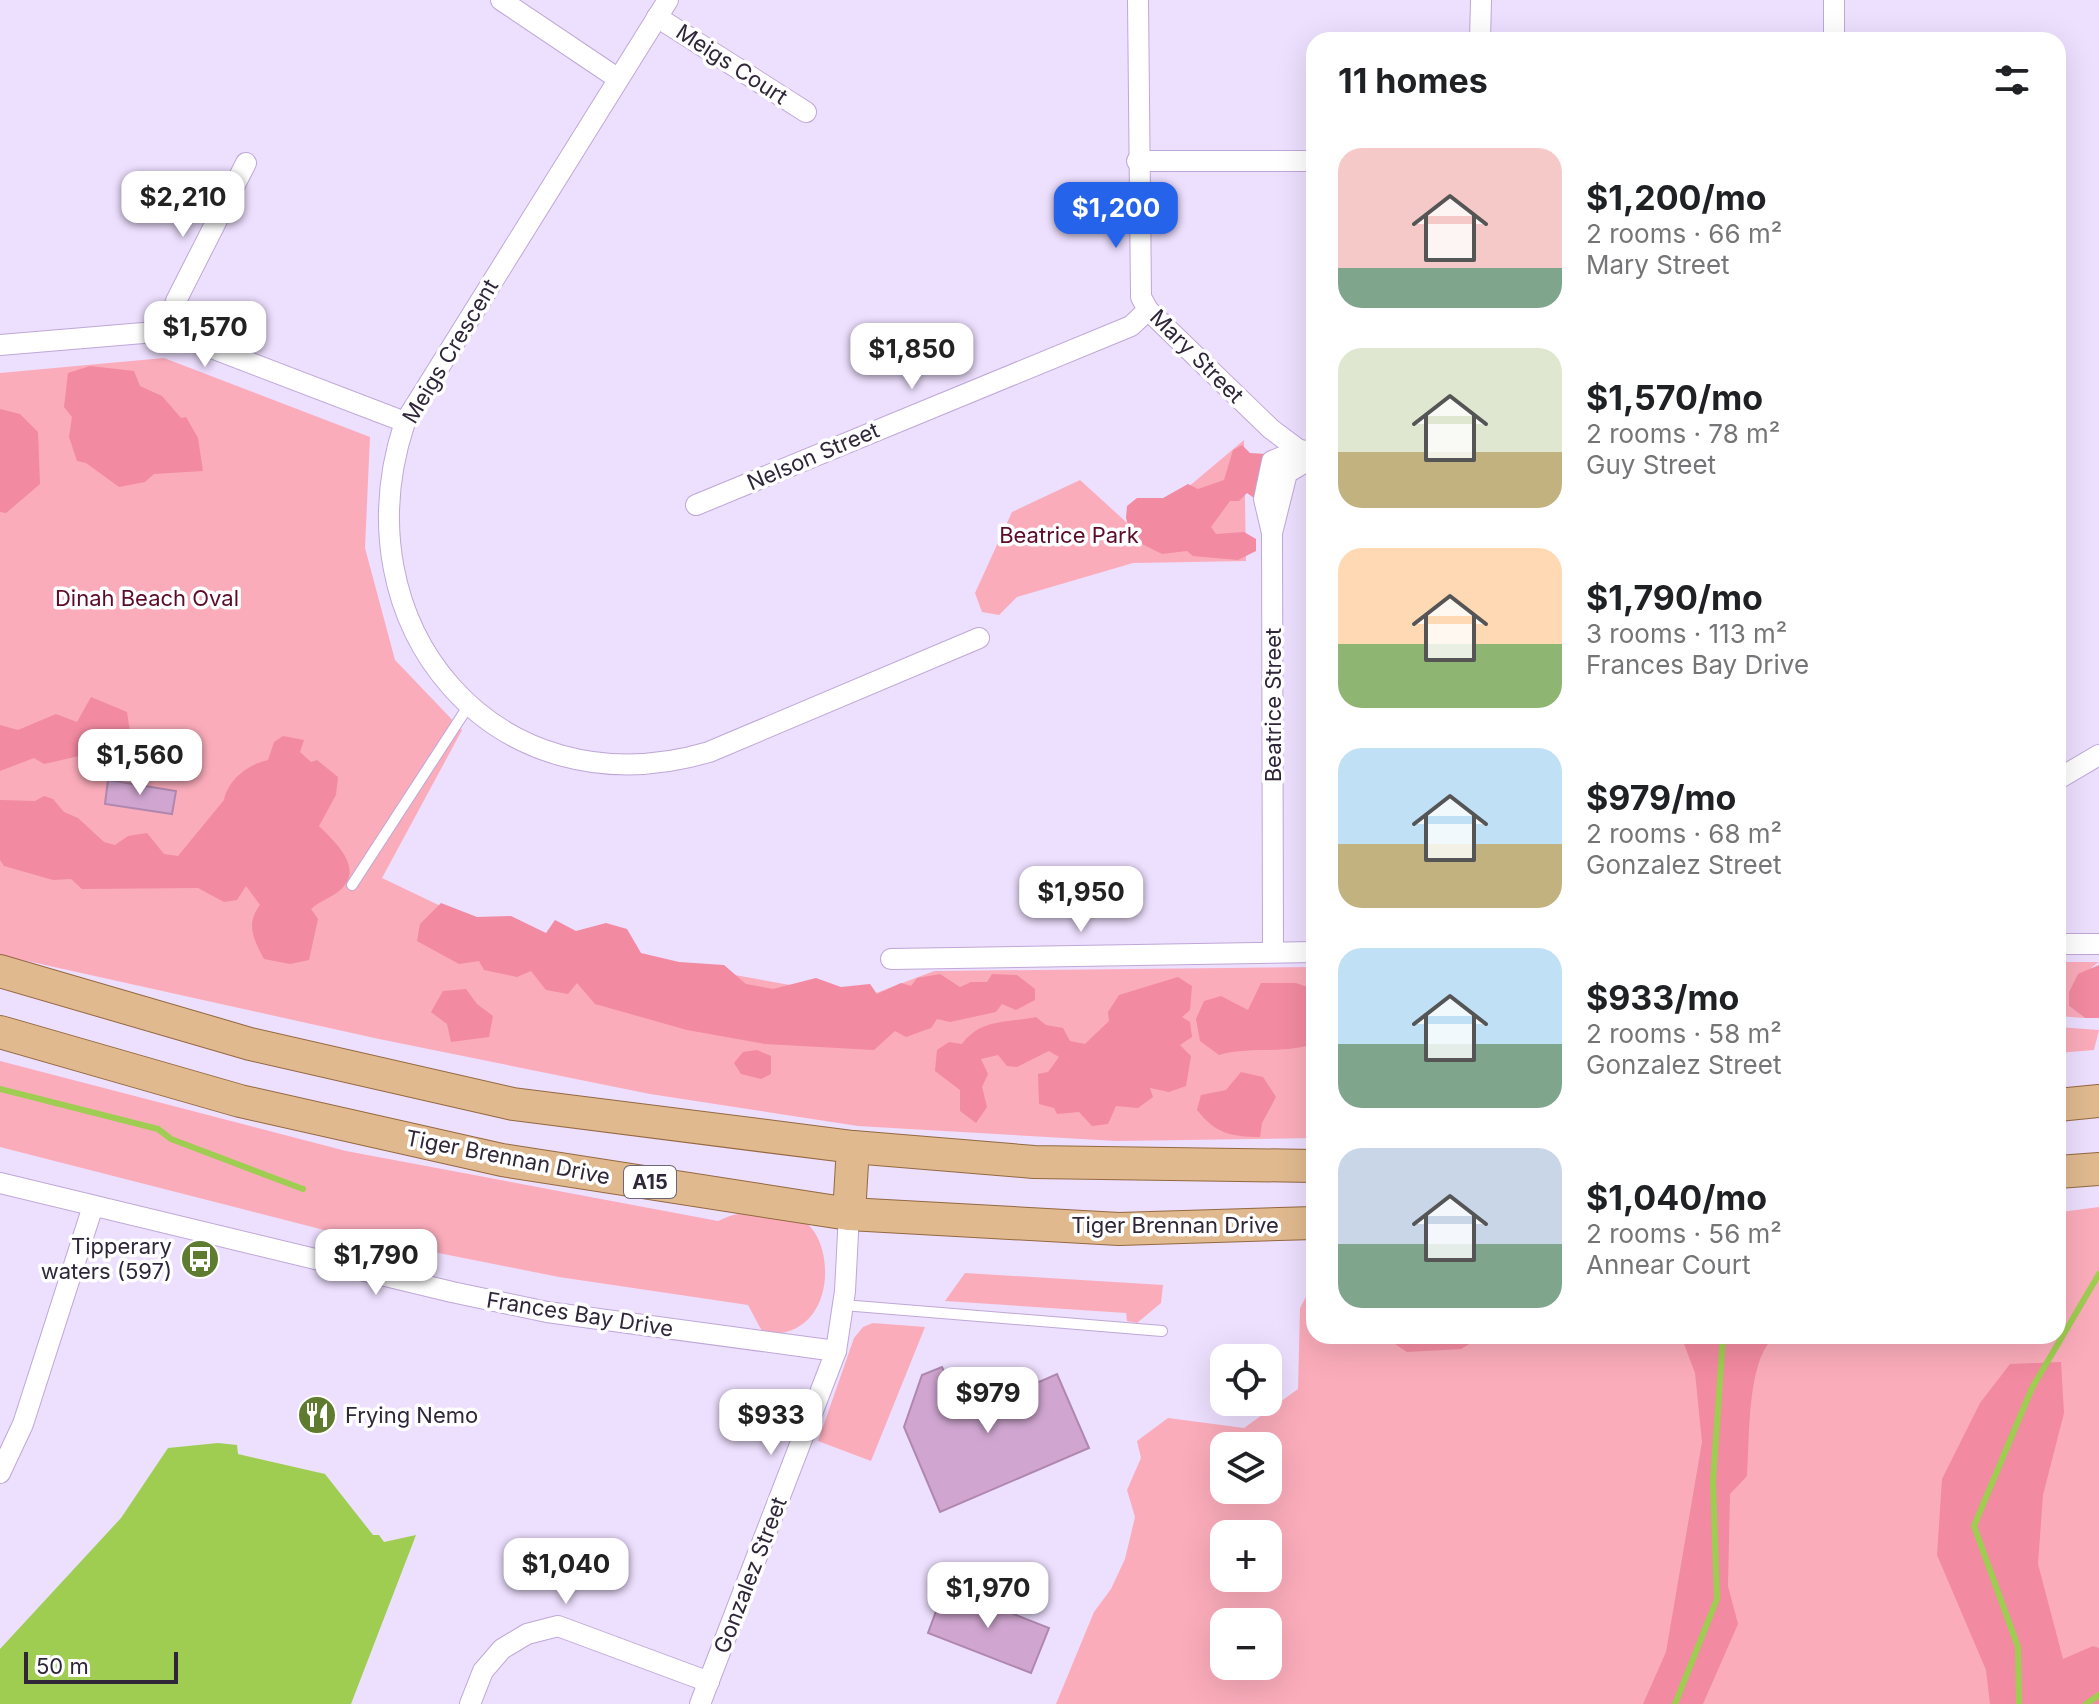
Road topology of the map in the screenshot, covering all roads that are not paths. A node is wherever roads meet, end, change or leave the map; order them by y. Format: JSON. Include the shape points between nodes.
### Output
{"nodes":[{"id":1,"x":501,"y":0,"type":"edge"},
{"id":2,"x":1138,"y":0,"type":"edge"},
{"id":3,"x":1481,"y":0,"type":"edge"},
{"id":4,"x":1834,"y":0,"type":"edge"},
{"id":5,"x":663,"y":8,"type":"edge"},
{"id":6,"x":1480,"y":32,"type":"edge"},
{"id":7,"x":1834,"y":32,"type":"edge"},
{"id":8,"x":617,"y":78,"type":"junction"},
{"id":9,"x":806,"y":112,"type":"dead end"},
{"id":10,"x":1137,"y":161,"type":"junction"},
{"id":11,"x":1306,"y":161,"type":"edge"},
{"id":12,"x":246,"y":163,"type":"dead end"},
{"id":13,"x":1148,"y":310,"type":"junction"},
{"id":14,"x":167,"y":331,"type":"junction"},
{"id":15,"x":0,"y":345,"type":"edge"},
{"id":16,"x":405,"y":422,"type":"junction"},
{"id":17,"x":1291,"y":452,"type":"edge"},
{"id":18,"x":696,"y":505,"type":"dead end"},
{"id":19,"x":979,"y":638,"type":"dead end"},
{"id":20,"x":469,"y":705,"type":"junction"},
{"id":21,"x":2099,"y":755,"type":"edge"},
{"id":22,"x":2066,"y":774,"type":"edge"},
{"id":23,"x":352,"y":885,"type":"dead end"},
{"id":24,"x":2066,"y":944,"type":"edge"},
{"id":25,"x":2099,"y":944,"type":"edge"},
{"id":26,"x":1273,"y":952,"type":"junction"},
{"id":27,"x":1306,"y":952,"type":"edge"},
{"id":28,"x":891,"y":959,"type":"dead end"},
{"id":29,"x":0,"y":971,"type":"edge"},
{"id":30,"x":0,"y":1021,"type":"edge"},
{"id":31,"x":0,"y":1032,"type":"edge"},
{"id":32,"x":53,"y":1048,"type":"junction"},
{"id":33,"x":2099,"y":1101,"type":"edge"},
{"id":34,"x":2066,"y":1104,"type":"edge"},
{"id":35,"x":853,"y":1147,"type":"junction"},
{"id":36,"x":1306,"y":1166,"type":"edge"},
{"id":37,"x":2099,"y":1169,"type":"edge"},
{"id":38,"x":2066,"y":1171,"type":"edge"},
{"id":39,"x":0,"y":1183,"type":"edge"},
{"id":40,"x":93,"y":1206,"type":"junction"},
{"id":41,"x":849,"y":1214,"type":"junction"},
{"id":42,"x":1306,"y":1223,"type":"edge"},
{"id":43,"x":843,"y":1305,"type":"junction"},
{"id":44,"x":1162,"y":1331,"type":"dead end"},
{"id":45,"x":836,"y":1351,"type":"junction"},
{"id":46,"x":0,"y":1473,"type":"edge"},
{"id":47,"x":709,"y":1682,"type":"junction"},
{"id":48,"x":700,"y":1703,"type":"edge"},
{"id":49,"x":470,"y":1704,"type":"edge"}],
"edges":[{"from":1,"to":8,"type":"street"},
{"from":2,"to":10,"type":"street","name":"Mary Street"},
{"from":3,"to":6,"type":"street"},
{"from":4,"to":7,"type":"street"},
{"from":5,"to":8,"type":"street","name":"Meigs Crescent"},
{"from":5,"to":9,"type":"street","name":"Meigs Court"},
{"from":8,"to":16,"type":"street","name":"Meigs Crescent"},
{"from":10,"to":11,"type":"street"},
{"from":10,"to":13,"type":"street","name":"Mary Street","via":[[1139,286]]},
{"from":12,"to":14,"type":"street","via":[[176,301]]},
{"from":13,"to":17,"type":"street","name":"Mary Street"},
{"from":13,"to":18,"type":"street","name":"Nelson Street","via":[[1131,326]]},
{"from":14,"to":15,"type":"street"},
{"from":14,"to":16,"type":"street"},
{"from":16,"to":20,"type":"street","name":"Meigs Crescent","via":[[388,489],[393,571],[417,640],[447,684]]},
{"from":17,"to":26,"type":"street","name":"Beatrice Street","via":[[1272,533]]},
{"from":19,"to":20,"type":"street","name":"Meigs Crescent","via":[[709,752],[654,764],[602,765],[562,756],[496,726]]},
{"from":20,"to":23,"type":"lane"},
{"from":21,"to":22,"type":"street"},
{"from":24,"to":25,"type":"street"},
{"from":26,"to":27,"type":"street"},
{"from":26,"to":28,"type":"street"},
{"from":29,"to":35,"type":"main road","via":[[250,1044],[513,1104]]},
{"from":30,"to":32,"type":"main road","via":[[25,1028]]},
{"from":31,"to":32,"type":"main road","name":"Tiger Brennan Drive","number":"A15"},
{"from":32,"to":41,"type":"main road","name":"Tiger Brennan Drive","number":"A15","via":[[240,1101],[502,1160]]},
{"from":33,"to":34,"type":"main road"},
{"from":35,"to":36,"type":"main road","via":[[1034,1162]]},
{"from":35,"to":41,"type":"main road"},
{"from":37,"to":38,"type":"main road"},
{"from":39,"to":40,"type":"street","name":"Frances Bay Drive"},
{"from":40,"to":45,"type":"street","name":"Frances Bay Drive","via":[[547,1312]]},
{"from":40,"to":46,"type":"street","via":[[23,1424]]},
{"from":41,"to":42,"type":"main road","name":"Tiger Brennan Drive","number":"A15","via":[[1119,1229]]},
{"from":41,"to":43,"type":"street","name":"Gonzalez Street"},
{"from":43,"to":44,"type":"lane"},
{"from":43,"to":45,"type":"street","name":"Gonzalez Street"},
{"from":45,"to":47,"type":"street","name":"Gonzalez Street"},
{"from":47,"to":48,"type":"street","name":"Gonzalez Street"},
{"from":47,"to":49,"type":"street","via":[[558,1626],[527,1634],[502,1649],[483,1671]]}]}
